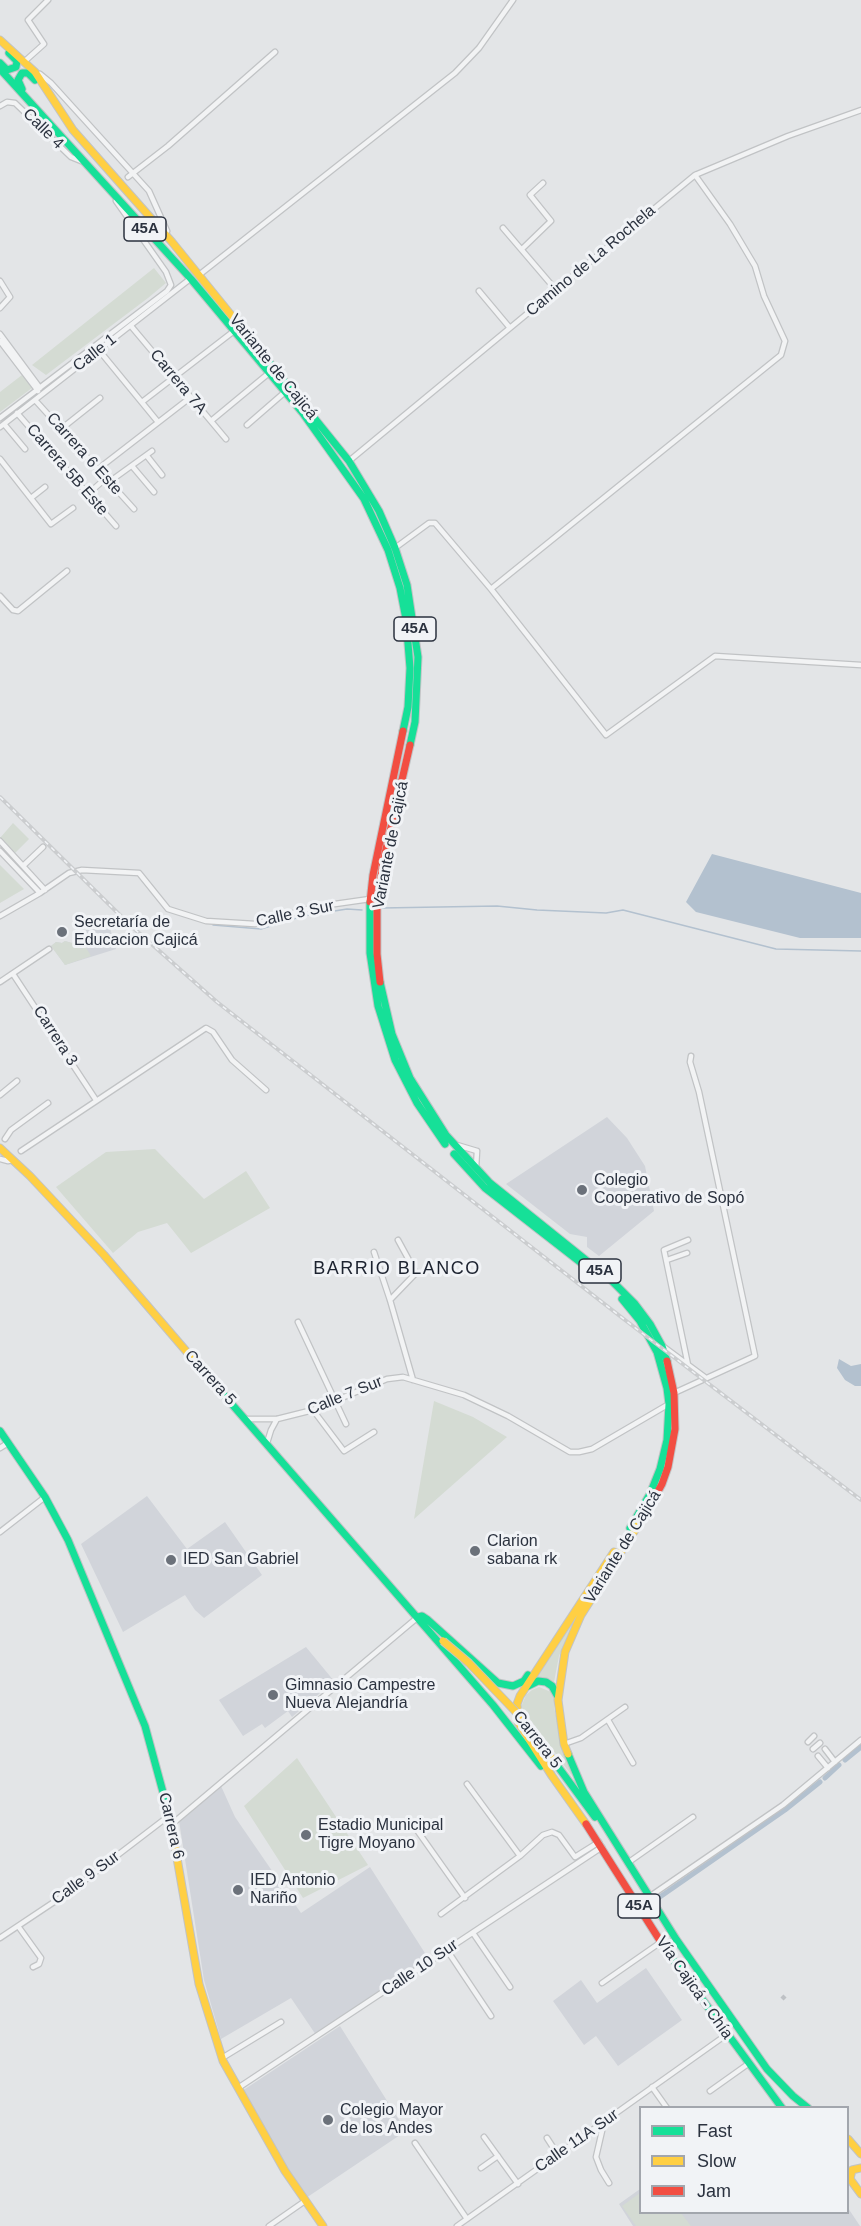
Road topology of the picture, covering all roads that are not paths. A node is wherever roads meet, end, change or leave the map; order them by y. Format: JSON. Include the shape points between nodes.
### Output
{"nodes":[{"id":1,"x":48,"y":0,"type":"edge"},
{"id":2,"x":513,"y":0,"type":"edge"},
{"id":3,"x":0,"y":40,"type":"edge"},
{"id":4,"x":0,"y":46,"type":"edge"},
{"id":5,"x":275,"y":52,"type":"dead end"},
{"id":6,"x":25,"y":61,"type":"junction"},
{"id":7,"x":0,"y":63,"type":"edge"},
{"id":8,"x":0,"y":69,"type":"edge"},
{"id":9,"x":35,"y":72,"type":"junction"},
{"id":10,"x":47,"y":92,"type":"junction"},
{"id":11,"x":31,"y":104,"type":"junction"},
{"id":12,"x":0,"y":106,"type":"edge"},
{"id":13,"x":861,"y":110,"type":"edge"},
{"id":14,"x":85,"y":162,"type":"junction"},
{"id":15,"x":109,"y":172,"type":"junction"},
{"id":16,"x":133,"y":173,"type":"junction"},
{"id":17,"x":695,"y":175,"type":"junction"},
{"id":18,"x":128,"y":177,"type":"junction"},
{"id":19,"x":543,"y":183,"type":"dead end"},
{"id":20,"x":111,"y":192,"type":"junction"},
{"id":21,"x":128,"y":195,"type":"junction"},
{"id":22,"x":503,"y":228,"type":"dead end"},
{"id":23,"x":172,"y":242,"type":"junction"},
{"id":24,"x":522,"y":249,"type":"junction"},
{"id":25,"x":199,"y":275,"type":"junction"},
{"id":26,"x":191,"y":279,"type":"junction"},
{"id":27,"x":0,"y":281,"type":"edge"},
{"id":28,"x":556,"y":290,"type":"junction"},
{"id":29,"x":479,"y":291,"type":"dead end"},
{"id":30,"x":0,"y":308,"type":"edge"},
{"id":31,"x":131,"y":326,"type":"junction"},
{"id":32,"x":510,"y":328,"type":"junction"},
{"id":33,"x":234,"y":331,"type":"junction"},
{"id":34,"x":0,"y":334,"type":"edge"},
{"id":35,"x":0,"y":341,"type":"edge"},
{"id":36,"x":95,"y":345,"type":"junction"},
{"id":37,"x":99,"y":350,"type":"junction"},
{"id":38,"x":269,"y":372,"type":"junction"},
{"id":39,"x":174,"y":377,"type":"junction"},
{"id":40,"x":38,"y":388,"type":"junction"},
{"id":41,"x":285,"y":392,"type":"junction"},
{"id":42,"x":42,"y":394,"type":"junction"},
{"id":43,"x":191,"y":397,"type":"junction"},
{"id":44,"x":100,"y":398,"type":"dead end"},
{"id":45,"x":34,"y":400,"type":"junction"},
{"id":46,"x":142,"y":402,"type":"junction"},
{"id":47,"x":17,"y":413,"type":"junction"},
{"id":48,"x":0,"y":418,"type":"edge"},
{"id":49,"x":211,"y":421,"type":"junction"},
{"id":50,"x":158,"y":422,"type":"junction"},
{"id":51,"x":2,"y":425,"type":"edge"},
{"id":52,"x":247,"y":425,"type":"dead end"},
{"id":53,"x":61,"y":429,"type":"junction"},
{"id":54,"x":226,"y":439,"type":"dead end"},
{"id":55,"x":25,"y":449,"type":"dead end"},
{"id":56,"x":152,"y":451,"type":"dead end"},
{"id":57,"x":147,"y":456,"type":"junction"},
{"id":58,"x":0,"y":459,"type":"edge"},
{"id":59,"x":349,"y":461,"type":"junction"},
{"id":60,"x":132,"y":466,"type":"junction"},
{"id":61,"x":98,"y":469,"type":"junction"},
{"id":62,"x":162,"y":475,"type":"dead end"},
{"id":63,"x":108,"y":480,"type":"junction"},
{"id":64,"x":45,"y":487,"type":"dead end"},
{"id":65,"x":154,"y":492,"type":"dead end"},
{"id":66,"x":88,"y":494,"type":"junction"},
{"id":67,"x":31,"y":498,"type":"junction"},
{"id":68,"x":73,"y":508,"type":"dead end"},
{"id":69,"x":134,"y":509,"type":"dead end"},
{"id":70,"x":446,"y":524,"type":"dead end"},
{"id":71,"x":116,"y":526,"type":"dead end"},
{"id":72,"x":440,"y":528,"type":"junction"},
{"id":73,"x":395,"y":548,"type":"junction"},
{"id":74,"x":67,"y":571,"type":"dead end"},
{"id":75,"x":490,"y":589,"type":"junction"},
{"id":76,"x":0,"y":596,"type":"edge"},
{"id":77,"x":861,"y":665,"type":"edge"},
{"id":78,"x":0,"y":841,"type":"edge"},
{"id":79,"x":43,"y":847,"type":"dead end"},
{"id":80,"x":0,"y":851,"type":"edge"},
{"id":81,"x":24,"y":866,"type":"junction"},
{"id":82,"x":43,"y":891,"type":"junction"},
{"id":83,"x":372,"y":902,"type":"junction"},
{"id":84,"x":0,"y":916,"type":"edge"},
{"id":85,"x":373,"y":924,"type":"junction"},
{"id":86,"x":49,"y":949,"type":"dead end"},
{"id":87,"x":13,"y":974,"type":"junction"},
{"id":88,"x":0,"y":982,"type":"edge"},
{"id":89,"x":691,"y":1056,"type":"dead end"},
{"id":90,"x":17,"y":1081,"type":"dead end"},
{"id":91,"x":266,"y":1090,"type":"dead end"},
{"id":92,"x":0,"y":1095,"type":"edge"},
{"id":93,"x":96,"y":1100,"type":"junction"},
{"id":94,"x":48,"y":1103,"type":"dead end"},
{"id":95,"x":4,"y":1139,"type":"dead end"},
{"id":96,"x":452,"y":1143,"type":"junction"},
{"id":97,"x":0,"y":1148,"type":"edge"},
{"id":98,"x":21,"y":1151,"type":"dead end"},
{"id":99,"x":0,"y":1159,"type":"edge"},
{"id":100,"x":13,"y":1160,"type":"junction"},
{"id":101,"x":476,"y":1171,"type":"junction"},
{"id":102,"x":398,"y":1240,"type":"dead end"},
{"id":103,"x":688,"y":1240,"type":"dead end"},
{"id":104,"x":374,"y":1252,"type":"dead end"},
{"id":105,"x":687,"y":1253,"type":"dead end"},
{"id":106,"x":667,"y":1260,"type":"junction"},
{"id":107,"x":390,"y":1300,"type":"junction"},
{"id":108,"x":298,"y":1322,"type":"dead end"},
{"id":109,"x":660,"y":1343,"type":"junction"},
{"id":110,"x":688,"y":1365,"type":"junction"},
{"id":111,"x":706,"y":1377,"type":"junction"},
{"id":112,"x":413,"y":1380,"type":"junction"},
{"id":113,"x":674,"y":1394,"type":"junction"},
{"id":114,"x":336,"y":1401,"type":"junction"},
{"id":115,"x":669,"y":1404,"type":"junction"},
{"id":116,"x":313,"y":1410,"type":"junction"},
{"id":117,"x":246,"y":1419,"type":"junction"},
{"id":118,"x":277,"y":1419,"type":"junction"},
{"id":119,"x":346,"y":1424,"type":"dead end"},
{"id":120,"x":0,"y":1431,"type":"edge"},
{"id":121,"x":374,"y":1432,"type":"dead end"},
{"id":122,"x":8,"y":1443,"type":"junction"},
{"id":123,"x":267,"y":1443,"type":"junction"},
{"id":124,"x":0,"y":1448,"type":"edge"},
{"id":125,"x":45,"y":1497,"type":"junction"},
{"id":126,"x":0,"y":1532,"type":"edge"},
{"id":127,"x":417,"y":1616,"type":"junction"},
{"id":128,"x":550,"y":1649,"type":"junction"},
{"id":129,"x":525,"y":1689,"type":"junction"},
{"id":130,"x":558,"y":1700,"type":"junction"},
{"id":131,"x":625,"y":1707,"type":"dead end"},
{"id":132,"x":608,"y":1720,"type":"junction"},
{"id":133,"x":814,"y":1736,"type":"dead end"},
{"id":134,"x":861,"y":1740,"type":"edge"},
{"id":135,"x":808,"y":1742,"type":"dead end"},
{"id":136,"x":820,"y":1743,"type":"dead end"},
{"id":137,"x":564,"y":1744,"type":"junction"},
{"id":138,"x":813,"y":1749,"type":"dead end"},
{"id":139,"x":836,"y":1762,"type":"junction"},
{"id":140,"x":633,"y":1763,"type":"dead end"},
{"id":141,"x":828,"y":1768,"type":"junction"},
{"id":142,"x":552,"y":1776,"type":"junction"},
{"id":143,"x":467,"y":1784,"type":"dead end"},
{"id":144,"x":170,"y":1815,"type":"junction"},
{"id":145,"x":693,"y":1817,"type":"dead end"},
{"id":146,"x":602,"y":1822,"type":"junction"},
{"id":147,"x":172,"y":1824,"type":"junction"},
{"id":148,"x":414,"y":1826,"type":"dead end"},
{"id":149,"x":601,"y":1845,"type":"junction"},
{"id":150,"x":520,"y":1856,"type":"junction"},
{"id":151,"x":628,"y":1863,"type":"junction"},
{"id":152,"x":465,"y":1898,"type":"junction"},
{"id":153,"x":650,"y":1898,"type":"junction"},
{"id":154,"x":441,"y":1914,"type":"dead end"},
{"id":155,"x":18,"y":1926,"type":"junction"},
{"id":156,"x":473,"y":1933,"type":"junction"},
{"id":157,"x":1,"y":1935,"type":"edge"},
{"id":158,"x":661,"y":1942,"type":"junction"},
{"id":159,"x":447,"y":1950,"type":"junction"},
{"id":160,"x":33,"y":1967,"type":"dead end"},
{"id":161,"x":602,"y":1983,"type":"dead end"},
{"id":162,"x":510,"y":1988,"type":"dead end"},
{"id":163,"x":492,"y":2016,"type":"dead end"},
{"id":164,"x":280,"y":2022,"type":"dead end"},
{"id":165,"x":726,"y":2035,"type":"junction"},
{"id":166,"x":222,"y":2058,"type":"junction"},
{"id":167,"x":748,"y":2064,"type":"junction"},
{"id":168,"x":652,"y":2087,"type":"junction"},
{"id":169,"x":238,"y":2088,"type":"junction"},
{"id":170,"x":710,"y":2091,"type":"dead end"},
{"id":171,"x":666,"y":2106,"type":"edge"},
{"id":172,"x":780,"y":2106,"type":"edge"},
{"id":173,"x":806,"y":2106,"type":"edge"},
{"id":174,"x":600,"y":2126,"type":"junction"},
{"id":175,"x":484,"y":2137,"type":"dead end"},
{"id":176,"x":547,"y":2138,"type":"dead end"},
{"id":177,"x":849,"y":2140,"type":"edge"},
{"id":178,"x":415,"y":2143,"type":"dead end"},
{"id":179,"x":861,"y":2154,"type":"edge"},
{"id":180,"x":558,"y":2155,"type":"junction"},
{"id":181,"x":498,"y":2156,"type":"junction"},
{"id":182,"x":481,"y":2168,"type":"dead end"},
{"id":183,"x":861,"y":2168,"type":"edge"},
{"id":184,"x":609,"y":2183,"type":"dead end"},
{"id":185,"x":518,"y":2184,"type":"junction"},
{"id":186,"x":849,"y":2187,"type":"edge"},
{"id":187,"x":861,"y":2194,"type":"edge"},
{"id":188,"x":305,"y":2202,"type":"junction"},
{"id":189,"x":861,"y":2202,"type":"edge"},
{"id":190,"x":467,"y":2219,"type":"junction"},
{"id":191,"x":269,"y":2226,"type":"edge"},
{"id":192,"x":323,"y":2226,"type":"edge"},
{"id":193,"x":457,"y":2226,"type":"edge"}],
"edges":[{"from":1,"to":6,"type":"street","via":[[28,20],[44,44]]},
{"from":2,"to":25,"type":"street","via":[[479,48],[455,73]]},
{"from":3,"to":6,"type":"main road","name":"Variante de Cajicá","number":"45A"},
{"from":4,"to":7,"type":"main road","via":[[17,64],[10,70]]},
{"from":5,"to":16,"type":"street"},
{"from":6,"to":9,"type":"main road","name":"Variante de Cajicá","number":"45A"},
{"from":8,"to":11,"type":"main road","name":"Variante de Cajicá","number":"45A"},
{"from":9,"to":10,"type":"main road","name":"Variante de Cajicá","number":"45A"},
{"from":9,"to":16,"type":"street","via":[[51,83]]},
{"from":10,"to":11,"type":"main road","via":[[30,74],[22,74],[19,83]]},
{"from":10,"to":15,"type":"main road","name":"Variante de Cajicá","number":"45A"},
{"from":11,"to":14,"type":"main road","name":"Variante de Cajicá","number":"45A"},
{"from":12,"to":14,"type":"street","name":"Calle 4","via":[[15,103],[71,157]]},
{"from":13,"to":17,"type":"street","name":"Camino de La Rochela"},
{"from":14,"to":20,"type":"main road","name":"Variante de Cajicá","number":"45A"},
{"from":15,"to":18,"type":"street"},
{"from":15,"to":21,"type":"main road","name":"Variante de Cajicá","number":"45A"},
{"from":16,"to":18,"type":"street"},
{"from":16,"to":23,"type":"street","via":[[149,191]]},
{"from":17,"to":28,"type":"street","name":"Camino de La Rochela"},
{"from":17,"to":75,"type":"street","via":[[755,266],[785,341],[781,355]]},
{"from":18,"to":21,"type":"street"},
{"from":19,"to":24,"type":"street","via":[[530,195],[551,221]]},
{"from":20,"to":26,"type":"main road","name":"Variante de Cajicá","number":"45A"},
{"from":20,"to":36,"type":"street","name":"Calle 1","via":[[171,285]]},
{"from":21,"to":23,"type":"main road","name":"Variante de Cajicá","number":"45A"},
{"from":22,"to":24,"type":"street"},
{"from":23,"to":25,"type":"main road","name":"Variante de Cajicá","number":"45A"},
{"from":24,"to":28,"type":"street"},
{"from":25,"to":59,"type":"main road","name":"Variante de Cajicá","number":"45A"},
{"from":26,"to":31,"type":"street","name":"Calle 1"},
{"from":26,"to":33,"type":"main road","name":"Variante de Cajicá","number":"45A"},
{"from":27,"to":30,"type":"street","via":[[10,297]]},
{"from":28,"to":32,"type":"street","name":"Camino de La Rochela"},
{"from":29,"to":32,"type":"street"},
{"from":31,"to":37,"type":"street","name":"Calle 1"},
{"from":31,"to":39,"type":"street","name":"Carrera 7A"},
{"from":32,"to":59,"type":"street","name":"Camino de La Rochela"},
{"from":33,"to":38,"type":"main road","name":"Variante de Cajicá","number":"45A"},
{"from":33,"to":39,"type":"street"},
{"from":34,"to":40,"type":"street"},
{"from":35,"to":40,"type":"street"},
{"from":36,"to":37,"type":"street"},
{"from":36,"to":40,"type":"street","name":"Calle 1"},
{"from":37,"to":42,"type":"street","name":"Calle 1"},
{"from":37,"to":46,"type":"street"},
{"from":38,"to":41,"type":"main road","name":"Variante de Cajicá","number":"45A"},
{"from":38,"to":49,"type":"street"},
{"from":39,"to":43,"type":"street","name":"Carrera 7A"},
{"from":39,"to":46,"type":"street"},
{"from":40,"to":42,"type":"street"},
{"from":40,"to":48,"type":"street","name":"Calle 1"},
{"from":41,"to":52,"type":"street"},
{"from":41,"to":83,"type":"main road","name":"Variante de Cajicá","number":"45A","via":[[342,466],[373,515],[394,568],[406,619],[408,707],[376,860]]},
{"from":42,"to":45,"type":"street","name":"Calle 1"},
{"from":43,"to":49,"type":"street","name":"Carrera 7A"},
{"from":43,"to":50,"type":"street"},
{"from":44,"to":53,"type":"street"},
{"from":45,"to":47,"type":"street","name":"Calle 1"},
{"from":45,"to":53,"type":"street","name":"Carrera 6 Este"},
{"from":46,"to":50,"type":"street"},
{"from":47,"to":51,"type":"street","name":"Calle 1"},
{"from":47,"to":66,"type":"street","name":"Carrera 5B Este"},
{"from":49,"to":54,"type":"street","name":"Carrera 7A"},
{"from":50,"to":61,"type":"street"},
{"from":51,"to":55,"type":"street"},
{"from":53,"to":61,"type":"street","name":"Carrera 6 Este"},
{"from":56,"to":57,"type":"street"},
{"from":57,"to":60,"type":"street"},
{"from":57,"to":62,"type":"street"},
{"from":58,"to":67,"type":"street"},
{"from":59,"to":73,"type":"main road","name":"Variante de Cajicá","number":"45A","via":[[379,511]]},
{"from":60,"to":63,"type":"street"},
{"from":60,"to":65,"type":"street"},
{"from":61,"to":63,"type":"street","name":"Carrera 6 Este"},
{"from":63,"to":66,"type":"street"},
{"from":63,"to":69,"type":"street","name":"Carrera 6 Este"},
{"from":64,"to":67,"type":"street"},
{"from":66,"to":71,"type":"street","name":"Carrera 5B Este"},
{"from":67,"to":68,"type":"street","via":[[51,524]]},
{"from":70,"to":72,"type":"street"},
{"from":72,"to":73,"type":"street","via":[[429,523]]},
{"from":72,"to":75,"type":"street"},
{"from":73,"to":83,"type":"main road","name":"Variante de Cajicá","number":"45A","via":[[413,617],[418,688],[413,733]]},
{"from":74,"to":76,"type":"street","via":[[18,611]]},
{"from":75,"to":77,"type":"street","via":[[606,735],[715,656]]},
{"from":78,"to":81,"type":"street"},
{"from":79,"to":81,"type":"street"},
{"from":80,"to":82,"type":"street"},
{"from":81,"to":82,"type":"street"},
{"from":82,"to":83,"type":"street","name":"Calle 3 Sur","via":[[75,872],[135,871],[168,909],[206,921],[255,924],[314,907]]},
{"from":82,"to":84,"type":"street","name":"Calle 3 Sur"},
{"from":83,"to":85,"type":"main road","name":"Variante de Cajicá","number":"45A"},
{"from":85,"to":96,"type":"main road","name":"Variante de Cajicá","number":"45A","via":[[379,978],[392,1034],[410,1078]]},
{"from":85,"to":115,"type":"main road","name":"Variante de Cajicá","number":"45A","via":[[373,977],[386,1036],[407,1086],[428,1122],[485,1188],[602,1280],[630,1307],[657,1352]]},
{"from":86,"to":87,"type":"street"},
{"from":87,"to":88,"type":"street"},
{"from":87,"to":93,"type":"street","name":"Carrera 3"},
{"from":89,"to":111,"type":"street","via":[[755,1356]]},
{"from":90,"to":92,"type":"street"},
{"from":91,"to":93,"type":"street","via":[[232,1060],[210,1028],[206,1028]]},
{"from":93,"to":98,"type":"street"},
{"from":94,"to":95,"type":"street"},
{"from":96,"to":101,"type":"main road","name":"Variante de Cajicá","number":"45A"},
{"from":96,"to":101,"type":"street","via":[[479,1150]]},
{"from":97,"to":100,"type":"main road","name":"Carrera 5","number":"45A"},
{"from":99,"to":100,"type":"street"},
{"from":100,"to":117,"type":"main road","name":"Carrera 5","number":"45A","via":[[88,1237]]},
{"from":101,"to":109,"type":"main road","name":"Variante de Cajicá","number":"45A","via":[[612,1281],[635,1304]]},
{"from":102,"to":107,"type":"street","via":[[417,1273]]},
{"from":103,"to":106,"type":"street","via":[[665,1249]]},
{"from":104,"to":107,"type":"street"},
{"from":105,"to":106,"type":"street"},
{"from":106,"to":110,"type":"street"},
{"from":107,"to":112,"type":"street"},
{"from":108,"to":114,"type":"street"},
{"from":109,"to":110,"type":"street"},
{"from":109,"to":113,"type":"main road","name":"Variante de Cajicá","number":"45A"},
{"from":110,"to":111,"type":"street"},
{"from":111,"to":113,"type":"street"},
{"from":112,"to":114,"type":"street","name":"Calle 7 Sur","via":[[387,1378]]},
{"from":112,"to":115,"type":"street","name":"Calle 7 Sur","via":[[464,1395],[574,1452],[592,1449]]},
{"from":113,"to":130,"type":"main road","name":"Variante de Cajicá","number":"45A","via":[[675,1429],[665,1476],[574,1628],[562,1664]]},
{"from":114,"to":116,"type":"street","name":"Calle 7 Sur"},
{"from":114,"to":119,"type":"street"},
{"from":115,"to":128,"type":"main road","name":"Variante de Cajicá","number":"45A","via":[[664,1455],[650,1494]]},
{"from":116,"to":118,"type":"street","name":"Calle 7 Sur"},
{"from":116,"to":121,"type":"street","via":[[345,1451]]},
{"from":117,"to":118,"type":"street","name":"Calle 7 Sur"},
{"from":117,"to":123,"type":"main road","name":"Carrera 5","number":"45A"},
{"from":118,"to":123,"type":"street"},
{"from":120,"to":122,"type":"main road","name":"Carrera 6"},
{"from":122,"to":124,"type":"street"},
{"from":122,"to":125,"type":"main road","name":"Carrera 6"},
{"from":123,"to":127,"type":"main road","name":"Carrera 5","number":"45A"},
{"from":125,"to":126,"type":"street"},
{"from":125,"to":144,"type":"main road","name":"Carrera 6","via":[[68,1540],[131,1690]]},
{"from":127,"to":128,"type":"main road","via":[[428,1620],[506,1686],[524,1681]]},
{"from":127,"to":142,"type":"main road","name":"Carrera 5","number":"45A"},
{"from":127,"to":146,"type":"main road","name":"Carrera 5","number":"45A","bridge":true,"via":[[515,1711]]},
{"from":127,"to":147,"type":"street"},
{"from":128,"to":129,"type":"main road","name":"Variante de Cajicá","number":"45A"},
{"from":129,"to":130,"type":"main road","via":[[531,1683],[546,1682],[557,1693]]},
{"from":129,"to":142,"type":"main road","name":"Variante de Cajicá","number":"45A","via":[[517,1704],[518,1722]]},
{"from":130,"to":137,"type":"main road","name":"Variante de Cajicá","number":"45A"},
{"from":131,"to":132,"type":"street"},
{"from":132,"to":137,"type":"street"},
{"from":132,"to":140,"type":"street"},
{"from":133,"to":135,"type":"street"},
{"from":134,"to":139,"type":"street"},
{"from":136,"to":138,"type":"street"},
{"from":137,"to":146,"type":"main road","name":"Variante de Cajicá","number":"45A","via":[[578,1781]]},
{"from":139,"to":141,"type":"street"},
{"from":139,"to":141,"type":"street","via":[[826,1751],[819,1758]]},
{"from":141,"to":153,"type":"street","via":[[783,1805]]},
{"from":142,"to":149,"type":"main road","name":"Vía Cajicá - Chía","number":"45A"},
{"from":143,"to":150,"type":"street"},
{"from":144,"to":147,"type":"main road","name":"Carrera 6"},
{"from":144,"to":155,"type":"street","name":"Calle 9 Sur"},
{"from":145,"to":151,"type":"street"},
{"from":146,"to":151,"type":"main road","number":"45A"},
{"from":147,"to":166,"type":"main road","name":"Carrera 6","via":[[199,1984]]},
{"from":148,"to":152,"type":"street"},
{"from":149,"to":150,"type":"street","via":[[575,1857],[559,1835],[552,1832]]},
{"from":149,"to":156,"type":"street","name":"Calle 10 Sur"},
{"from":149,"to":158,"type":"main road","name":"Vía Cajicá - Chía","number":"45A"},
{"from":150,"to":152,"type":"street"},
{"from":151,"to":153,"type":"main road","number":"45A"},
{"from":152,"to":154,"type":"street"},
{"from":153,"to":173,"type":"main road","number":"45A","via":[[767,2069]]},
{"from":155,"to":157,"type":"street","name":"Calle 9 Sur"},
{"from":155,"to":160,"type":"street","via":[[41,1958]]},
{"from":156,"to":159,"type":"street","name":"Calle 10 Sur"},
{"from":156,"to":162,"type":"street"},
{"from":158,"to":161,"type":"street"},
{"from":158,"to":165,"type":"main road","name":"Vía Cajicá - Chía","number":"45A"},
{"from":159,"to":163,"type":"street"},
{"from":159,"to":169,"type":"street","name":"Calle 10 Sur"},
{"from":164,"to":166,"type":"street"},
{"from":165,"to":167,"type":"main road","name":"Vía Cajicá - Chía","number":"45A"},
{"from":165,"to":168,"type":"street","name":"Calle 11A Sur"},
{"from":166,"to":169,"type":"main road","name":"Carrera 6"},
{"from":167,"to":170,"type":"street"},
{"from":167,"to":172,"type":"main road","name":"Vía Cajicá - Chía","number":"45A"},
{"from":168,"to":171,"type":"street"},
{"from":168,"to":174,"type":"street","name":"Calle 11A Sur"},
{"from":169,"to":188,"type":"main road","name":"Carrera 6"},
{"from":174,"to":180,"type":"street","name":"Calle 11A Sur"},
{"from":174,"to":184,"type":"street","via":[[596,2157]]},
{"from":175,"to":181,"type":"street"},
{"from":176,"to":180,"type":"street"},
{"from":177,"to":179,"type":"main road"},
{"from":178,"to":190,"type":"street"},
{"from":180,"to":185,"type":"street","name":"Calle 11A Sur"},
{"from":181,"to":182,"type":"street"},
{"from":181,"to":185,"type":"street"},
{"from":183,"to":187,"type":"main road","via":[[852,2170],[850,2179]]},
{"from":185,"to":190,"type":"street","name":"Calle 11A Sur"},
{"from":186,"to":189,"type":"main road"},
{"from":188,"to":191,"type":"street"},
{"from":188,"to":192,"type":"main road","name":"Carrera 6"},
{"from":190,"to":193,"type":"street","name":"Calle 11A Sur"}]}
